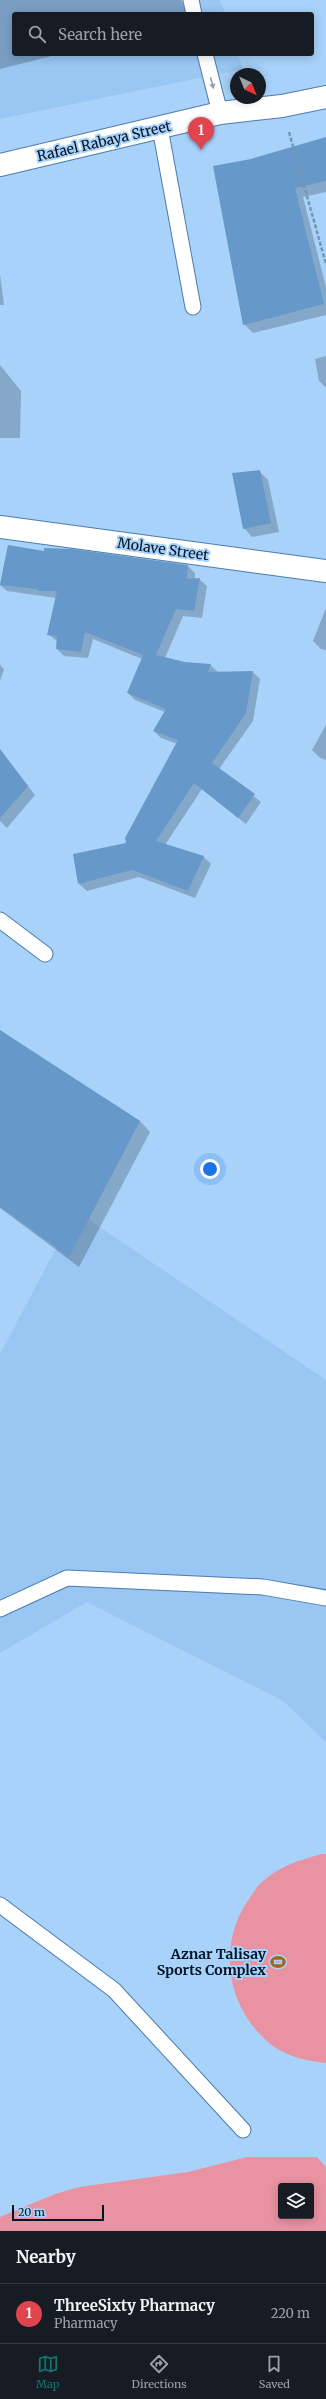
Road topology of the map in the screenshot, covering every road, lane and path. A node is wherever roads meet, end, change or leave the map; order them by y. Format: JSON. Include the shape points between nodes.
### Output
{"nodes":[{"id":1,"x":191,"y":0,"type":"edge"},
{"id":2,"x":194,"y":12,"type":"edge"},
{"id":3,"x":206,"y":56,"type":"edge"},
{"id":4,"x":326,"y":97,"type":"edge"},
{"id":5,"x":282,"y":106,"type":"junction"},
{"id":6,"x":220,"y":113,"type":"junction"},
{"id":7,"x":160,"y":128,"type":"junction"},
{"id":8,"x":0,"y":165,"type":"edge"},
{"id":9,"x":326,"y":264,"type":"edge"},
{"id":10,"x":193,"y":307,"type":"dead end"},
{"id":11,"x":0,"y":527,"type":"edge"},
{"id":12,"x":326,"y":571,"type":"edge"},
{"id":13,"x":0,"y":920,"type":"edge"},
{"id":14,"x":45,"y":954,"type":"dead end"},
{"id":15,"x":326,"y":1598,"type":"edge"},
{"id":16,"x":0,"y":1609,"type":"edge"},
{"id":17,"x":0,"y":1905,"type":"edge"},
{"id":18,"x":243,"y":2130,"type":"dead end"}],
"edges":[{"from":1,"to":2,"type":"lane"},
{"from":3,"to":6,"type":"lane","one_way":true},
{"from":4,"to":5,"type":"main road","name":"Rafael Rabaya Street"},
{"from":5,"to":6,"type":"main road","name":"Rafael Rabaya Street"},
{"from":5,"to":9,"type":"path"},
{"from":6,"to":7,"type":"main road","name":"Rafael Rabaya Street"},
{"from":7,"to":8,"type":"main road","name":"Rafael Rabaya Street"},
{"from":7,"to":10,"type":"lane"},
{"from":11,"to":12,"type":"main road","name":"Molave Street"},
{"from":13,"to":14,"type":"lane"},
{"from":15,"to":16,"type":"lane","via":[[263,1587],[67,1578]]},
{"from":17,"to":18,"type":"lane","via":[[114,1990]]}]}
